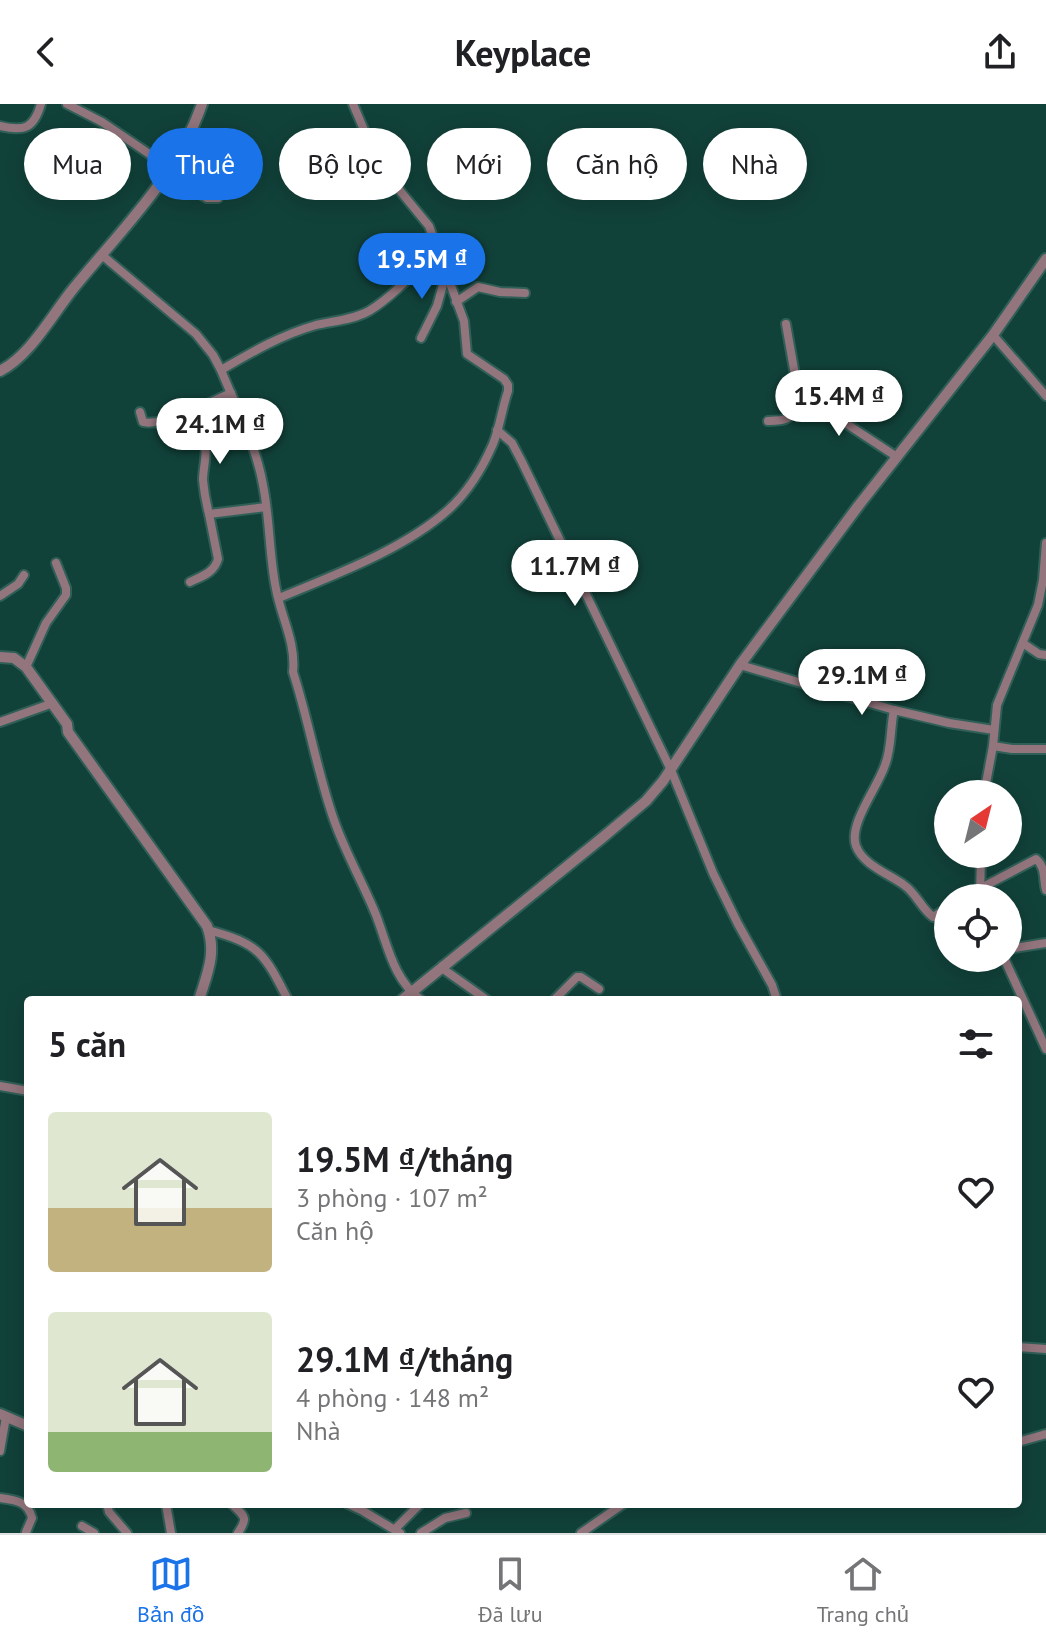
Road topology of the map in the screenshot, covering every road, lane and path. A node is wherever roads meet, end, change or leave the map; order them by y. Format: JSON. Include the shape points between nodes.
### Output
{"nodes":[{"id":1,"x":41,"y":104,"type":"edge"},
{"id":2,"x":67,"y":104,"type":"edge"},
{"id":3,"x":202,"y":104,"type":"edge"},
{"id":4,"x":353,"y":104,"type":"edge"},
{"id":5,"x":0,"y":126,"type":"edge"},
{"id":6,"x":191,"y":128,"type":"edge"},
{"id":7,"x":147,"y":152,"type":"edge"},
{"id":8,"x":148,"y":200,"type":"edge"},
{"id":9,"x":437,"y":249,"type":"junction"},
{"id":10,"x":103,"y":256,"type":"junction"},
{"id":11,"x":1046,"y":259,"type":"edge"},
{"id":12,"x":447,"y":273,"type":"junction"},
{"id":13,"x":525,"y":293,"type":"dead end"},
{"id":14,"x":456,"y":302,"type":"junction"},
{"id":15,"x":786,"y":324,"type":"dead end"},
{"id":16,"x":993,"y":335,"type":"junction"},
{"id":17,"x":421,"y":338,"type":"dead end"},
{"id":18,"x":221,"y":370,"type":"junction"},
{"id":19,"x":0,"y":371,"type":"edge"},
{"id":20,"x":798,"y":392,"type":"junction"},
{"id":21,"x":231,"y":393,"type":"junction"},
{"id":22,"x":1046,"y":396,"type":"edge"},
{"id":23,"x":140,"y":412,"type":"dead end"},
{"id":24,"x":768,"y":421,"type":"dead end"},
{"id":25,"x":497,"y":430,"type":"junction"},
{"id":26,"x":199,"y":434,"type":"dead end"},
{"id":27,"x":897,"y":457,"type":"junction"},
{"id":28,"x":266,"y":507,"type":"junction"},
{"id":29,"x":209,"y":514,"type":"junction"},
{"id":30,"x":1046,"y":543,"type":"edge"},
{"id":31,"x":56,"y":563,"type":"dead end"},
{"id":32,"x":24,"y":575,"type":"dead end"},
{"id":33,"x":190,"y":582,"type":"dead end"},
{"id":34,"x":0,"y":596,"type":"edge"},
{"id":35,"x":279,"y":598,"type":"junction"},
{"id":36,"x":1024,"y":644,"type":"junction"},
{"id":37,"x":1046,"y":655,"type":"edge"},
{"id":38,"x":0,"y":657,"type":"edge"},
{"id":39,"x":740,"y":665,"type":"junction"},
{"id":40,"x":26,"y":667,"type":"junction"},
{"id":41,"x":53,"y":703,"type":"junction"},
{"id":42,"x":894,"y":710,"type":"junction"},
{"id":43,"x":0,"y":722,"type":"edge"},
{"id":44,"x":994,"y":730,"type":"junction"},
{"id":45,"x":993,"y":746,"type":"junction"},
{"id":46,"x":1046,"y":749,"type":"edge"},
{"id":47,"x":671,"y":770,"type":"junction"},
{"id":48,"x":987,"y":780,"type":"edge"},
{"id":49,"x":995,"y":884,"type":"edge"},
{"id":50,"x":1046,"y":890,"type":"edge"},
{"id":51,"x":934,"y":916,"type":"edge"},
{"id":52,"x":208,"y":930,"type":"junction"},
{"id":53,"x":1046,"y":943,"type":"edge"},
{"id":54,"x":1022,"y":947,"type":"edge"},
{"id":55,"x":442,"y":966,"type":"junction"},
{"id":56,"x":1011,"y":972,"type":"edge"},
{"id":57,"x":599,"y":989,"type":"dead end"},
{"id":58,"x":200,"y":996,"type":"edge"},
{"id":59,"x":286,"y":996,"type":"edge"},
{"id":60,"x":406,"y":996,"type":"edge"},
{"id":61,"x":481,"y":996,"type":"edge"},
{"id":62,"x":558,"y":996,"type":"edge"},
{"id":63,"x":776,"y":996,"type":"edge"},
{"id":64,"x":1045,"y":1044,"type":"edge"},
{"id":65,"x":0,"y":1086,"type":"edge"},
{"id":66,"x":24,"y":1090,"type":"edge"},
{"id":67,"x":1022,"y":1347,"type":"edge"},
{"id":68,"x":1046,"y":1349,"type":"edge"},
{"id":69,"x":3,"y":1416,"type":"edge"},
{"id":70,"x":24,"y":1424,"type":"edge"},
{"id":71,"x":1046,"y":1434,"type":"edge"},
{"id":72,"x":1022,"y":1441,"type":"edge"},
{"id":73,"x":0,"y":1451,"type":"edge"},
{"id":74,"x":0,"y":1498,"type":"edge"},
{"id":75,"x":24,"y":1505,"type":"edge"},
{"id":76,"x":28,"y":1508,"type":"edge"},
{"id":77,"x":108,"y":1508,"type":"edge"},
{"id":78,"x":167,"y":1508,"type":"edge"},
{"id":79,"x":236,"y":1508,"type":"edge"},
{"id":80,"x":355,"y":1508,"type":"edge"},
{"id":81,"x":417,"y":1508,"type":"edge"},
{"id":82,"x":617,"y":1508,"type":"edge"},
{"id":83,"x":466,"y":1513,"type":"dead end"},
{"id":84,"x":82,"y":1526,"type":"dead end"},
{"id":85,"x":398,"y":1531,"type":"edge"},
{"id":86,"x":26,"y":1532,"type":"edge"},
{"id":87,"x":94,"y":1533,"type":"edge"},
{"id":88,"x":127,"y":1533,"type":"edge"},
{"id":89,"x":171,"y":1533,"type":"edge"},
{"id":90,"x":238,"y":1533,"type":"edge"},
{"id":91,"x":421,"y":1533,"type":"edge"},
{"id":92,"x":581,"y":1533,"type":"edge"}],
"edges":[{"from":1,"to":5,"type":"street","via":[[27,127]]},
{"from":2,"to":7,"type":"street"},
{"from":3,"to":6,"type":"street"},
{"from":4,"to":9,"type":"street","via":[[401,192],[429,226]]},
{"from":8,"to":10,"type":"street"},
{"from":9,"to":12,"type":"street"},
{"from":9,"to":18,"type":"street","via":[[366,313],[276,339]]},
{"from":10,"to":18,"type":"street","via":[[196,334]]},
{"from":10,"to":19,"type":"street","via":[[20,357]]},
{"from":11,"to":16,"type":"street"},
{"from":12,"to":14,"type":"street"},
{"from":12,"to":17,"type":"street"},
{"from":13,"to":14,"type":"street","via":[[479,287]]},
{"from":14,"to":25,"type":"street","via":[[467,354],[508,385]]},
{"from":15,"to":20,"type":"street"},
{"from":16,"to":22,"type":"street"},
{"from":16,"to":27,"type":"street"},
{"from":18,"to":21,"type":"street"},
{"from":20,"to":24,"type":"street","via":[[786,421]]},
{"from":20,"to":27,"type":"street"},
{"from":21,"to":23,"type":"street","via":[[147,424]]},
{"from":21,"to":28,"type":"street","via":[[259,466]]},
{"from":25,"to":35,"type":"street","via":[[478,472],[447,511],[356,566]]},
{"from":25,"to":47,"type":"street","via":[[522,462]]},
{"from":26,"to":29,"type":"street","via":[[206,449],[203,475]]},
{"from":27,"to":39,"type":"street"},
{"from":28,"to":29,"type":"street"},
{"from":28,"to":35,"type":"street"},
{"from":29,"to":33,"type":"street","via":[[218,563]]},
{"from":30,"to":36,"type":"street","via":[[1038,605]]},
{"from":31,"to":40,"type":"street","via":[[66,595]]},
{"from":32,"to":34,"type":"street"},
{"from":35,"to":60,"type":"street","via":[[292,645],[293,672],[334,820]]},
{"from":36,"to":37,"type":"street"},
{"from":36,"to":44,"type":"street","via":[[997,705]]},
{"from":38,"to":40,"type":"street","via":[[14,658]]},
{"from":39,"to":42,"type":"street"},
{"from":39,"to":47,"type":"street"},
{"from":40,"to":41,"type":"street"},
{"from":41,"to":43,"type":"street"},
{"from":41,"to":52,"type":"street"},
{"from":42,"to":44,"type":"street"},
{"from":42,"to":51,"type":"street","via":[[887,761],[858,821],[855,843],[870,863],[904,885]]},
{"from":44,"to":45,"type":"street"},
{"from":45,"to":46,"type":"street"},
{"from":45,"to":48,"type":"street"},
{"from":47,"to":55,"type":"street","via":[[646,801]]},
{"from":47,"to":63,"type":"street","via":[[713,873]]},
{"from":49,"to":50,"type":"street","via":[[1036,859]]},
{"from":52,"to":58,"type":"street","via":[[212,955]]},
{"from":52,"to":59,"type":"street","via":[[256,949]]},
{"from":53,"to":54,"type":"street"},
{"from":55,"to":60,"type":"street"},
{"from":55,"to":61,"type":"street"},
{"from":56,"to":64,"type":"street"},
{"from":57,"to":62,"type":"street","via":[[577,977]]},
{"from":65,"to":66,"type":"street"},
{"from":67,"to":68,"type":"street"},
{"from":69,"to":70,"type":"street"},
{"from":69,"to":73,"type":"street"},
{"from":71,"to":72,"type":"street"},
{"from":74,"to":75,"type":"street"},
{"from":76,"to":86,"type":"street","via":[[32,1518]]},
{"from":77,"to":88,"type":"street"},
{"from":78,"to":89,"type":"street"},
{"from":79,"to":90,"type":"street","via":[[245,1517]]},
{"from":80,"to":85,"type":"street"},
{"from":81,"to":85,"type":"street"},
{"from":82,"to":92,"type":"street"},
{"from":83,"to":91,"type":"street"},
{"from":84,"to":87,"type":"street"}]}
